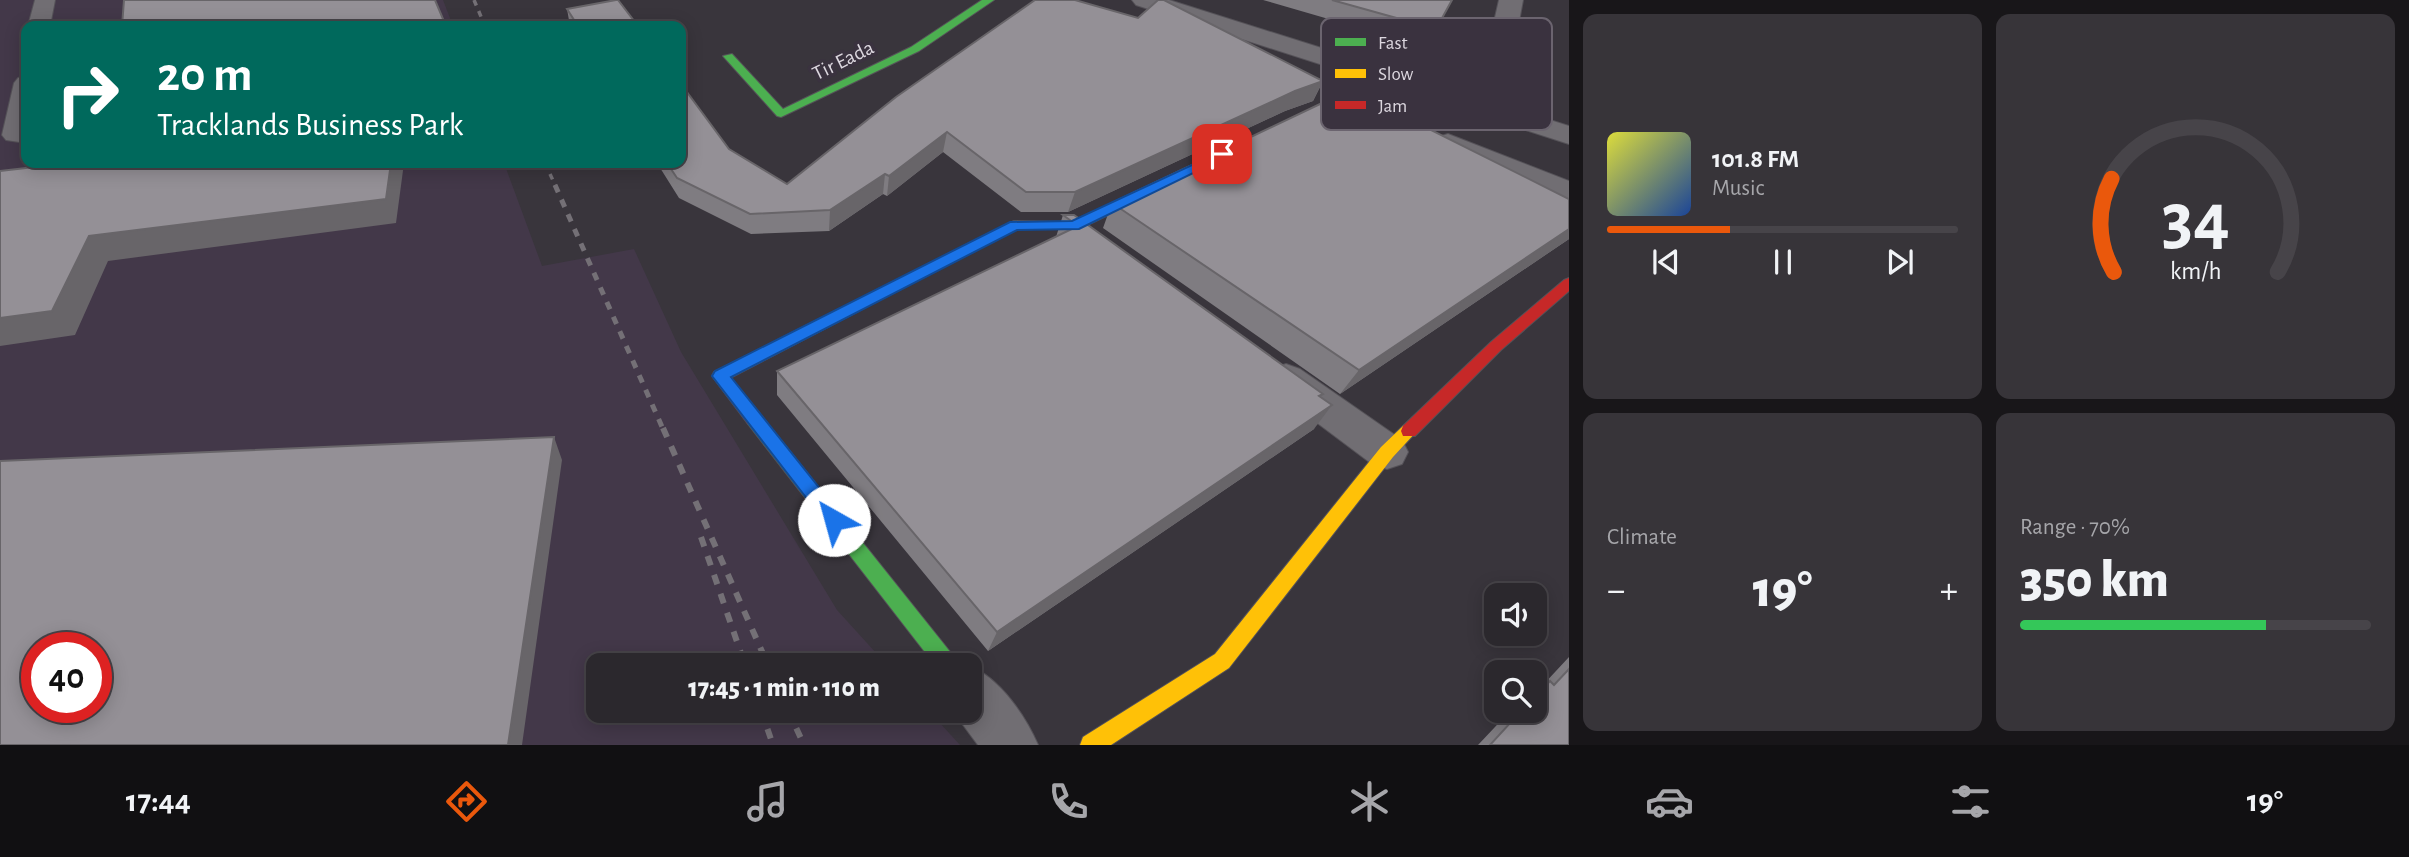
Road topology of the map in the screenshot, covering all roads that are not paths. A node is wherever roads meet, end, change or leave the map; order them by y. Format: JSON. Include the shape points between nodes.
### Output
{"nodes":[{"id":1,"x":45,"y":0,"type":"edge"},
{"id":2,"x":989,"y":0,"type":"edge"},
{"id":3,"x":1144,"y":0,"type":"edge"},
{"id":4,"x":1511,"y":0,"type":"edge"},
{"id":5,"x":1507,"y":18,"type":"edge"},
{"id":6,"x":40,"y":21,"type":"edge"},
{"id":7,"x":1321,"y":55,"type":"edge"},
{"id":8,"x":728,"y":56,"type":"dead end"},
{"id":9,"x":21,"y":107,"type":"edge"},
{"id":10,"x":1321,"y":110,"type":"edge"},
{"id":11,"x":1296,"y":119,"type":"edge"},
{"id":12,"x":1552,"y":130,"type":"edge"},
{"id":13,"x":1420,"y":132,"type":"edge"},
{"id":14,"x":21,"y":135,"type":"edge"},
{"id":15,"x":1569,"y":135,"type":"edge"},
{"id":16,"x":1172,"y":178,"type":"edge"},
{"id":17,"x":1569,"y":192,"type":"edge"},
{"id":18,"x":1074,"y":226,"type":"junction"},
{"id":19,"x":1108,"y":250,"type":"edge"},
{"id":20,"x":1569,"y":283,"type":"edge"},
{"id":21,"x":1264,"y":363,"type":"edge"},
{"id":22,"x":1387,"y":452,"type":"junction"},
{"id":23,"x":939,"y":653,"type":"edge"},
{"id":24,"x":982,"y":708,"type":"edge"},
{"id":25,"x":1011,"y":745,"type":"edge"},
{"id":26,"x":1091,"y":745,"type":"edge"}],
"edges":[{"from":1,"to":6,"type":"lane"},
{"from":2,"to":8,"type":"street","name":"Tir Eada","via":[[903,55],[780,114]]},
{"from":3,"to":7,"type":"street"},
{"from":4,"to":5,"type":"street"},
{"from":9,"to":14,"type":"lane","via":[[15,135]]},
{"from":10,"to":11,"type":"street"},
{"from":12,"to":15,"type":"street"},
{"from":13,"to":17,"type":"street"},
{"from":16,"to":18,"type":"street"},
{"from":18,"to":19,"type":"street"},
{"from":18,"to":23,"type":"street","via":[[1014,225],[720,376]]},
{"from":20,"to":22,"type":"street","via":[[1496,346]]},
{"from":21,"to":22,"type":"street"},
{"from":22,"to":26,"type":"street","via":[[1222,661]]},
{"from":24,"to":25,"type":"street"}]}
